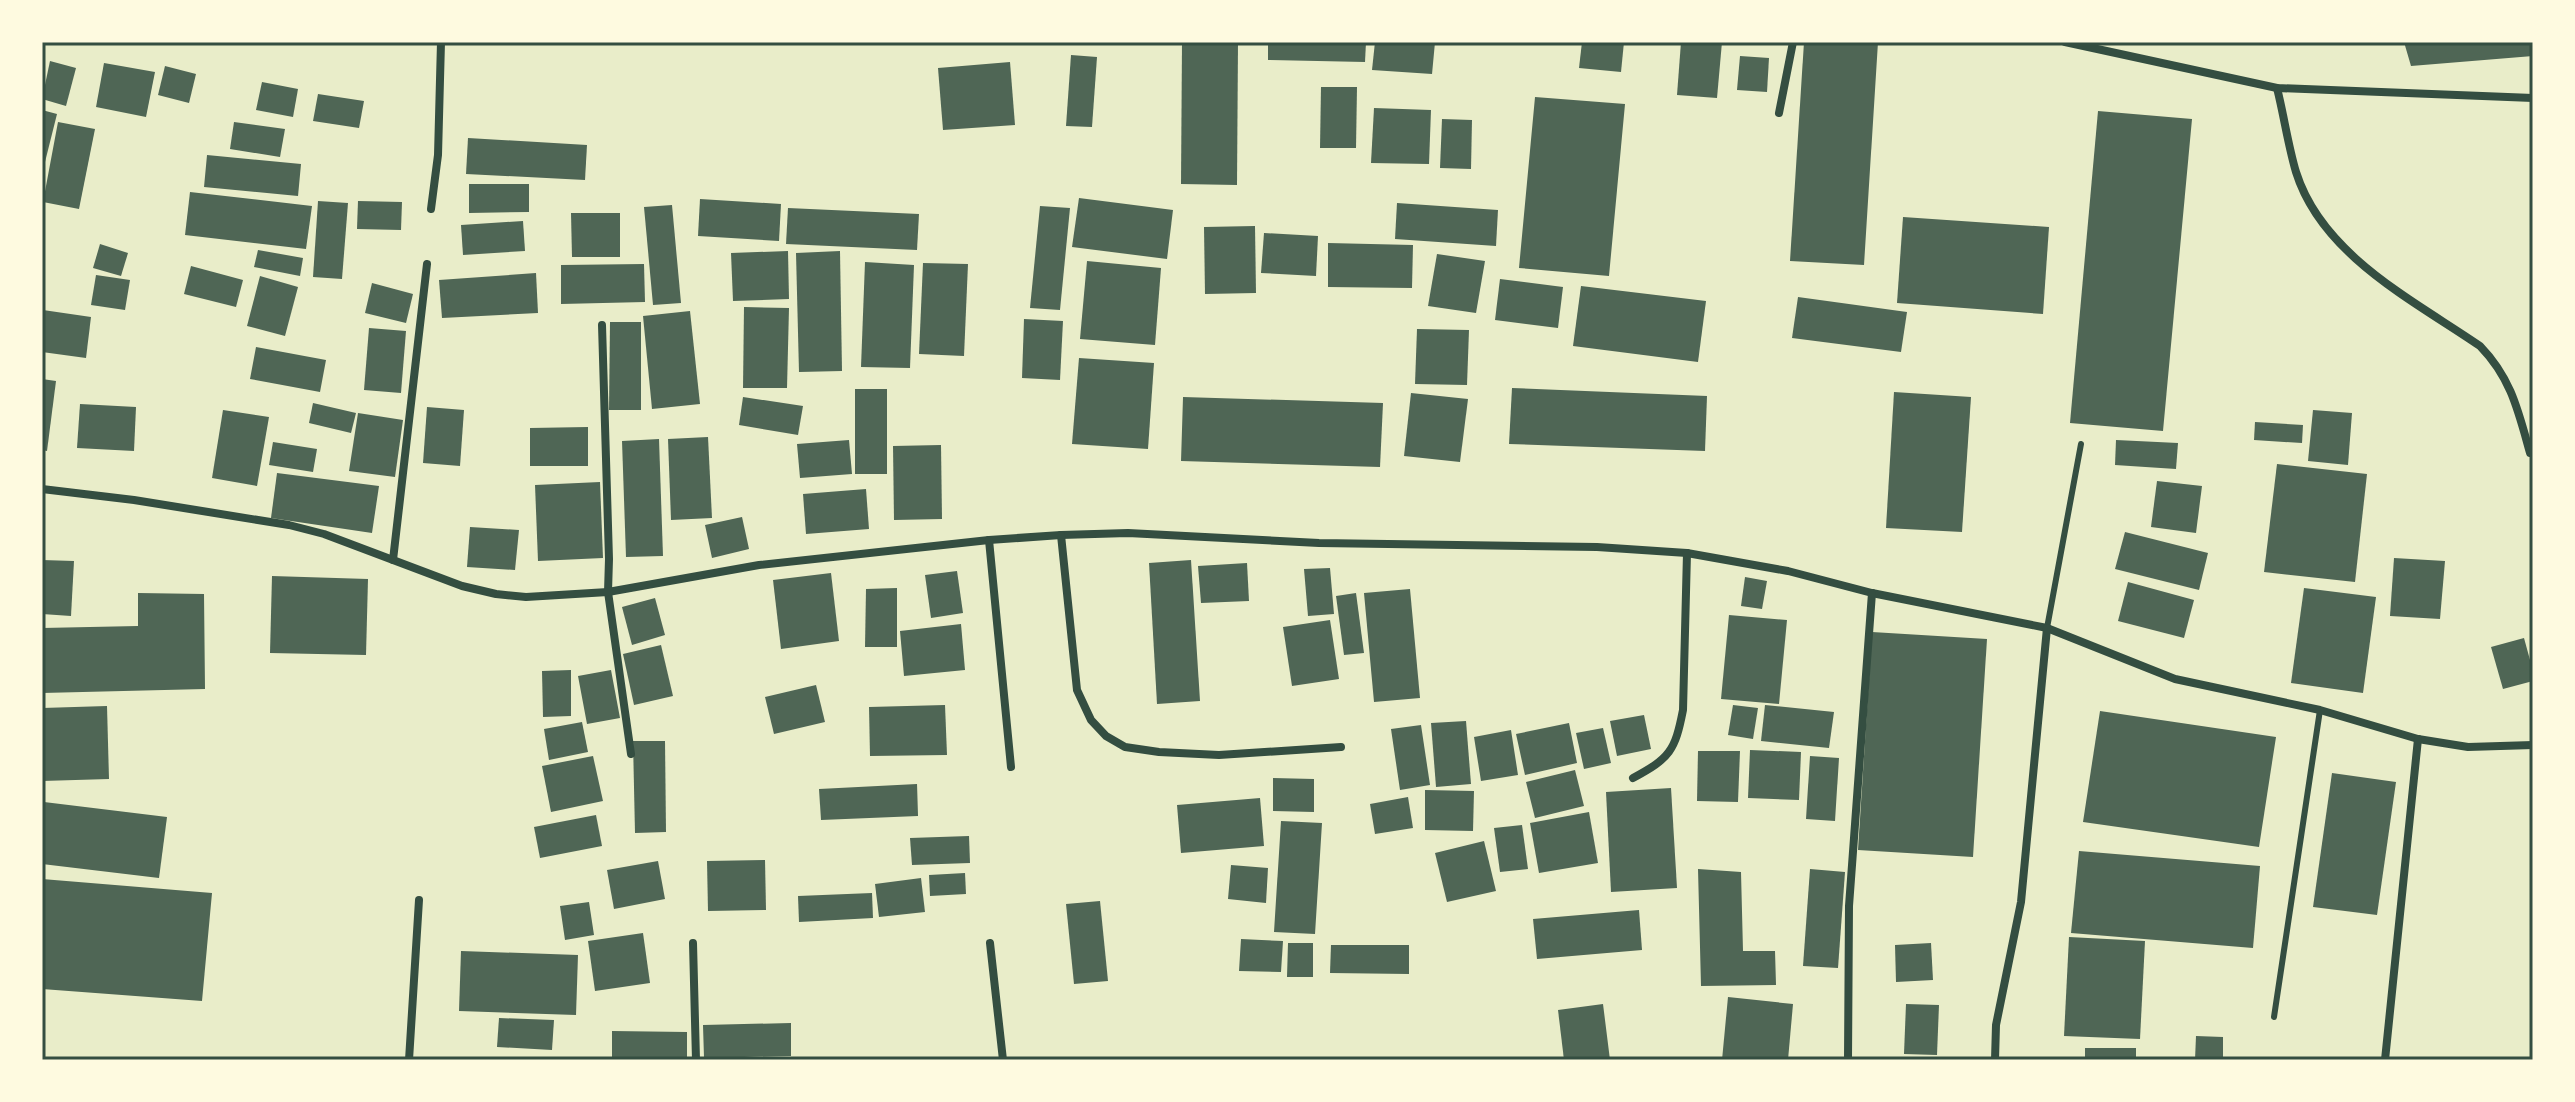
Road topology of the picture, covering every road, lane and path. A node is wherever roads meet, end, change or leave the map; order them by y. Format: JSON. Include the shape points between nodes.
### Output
{"nodes":[{"id":1,"x":441,"y":42,"type":"edge"},
{"id":2,"x":1793,"y":42,"type":"edge"},
{"id":3,"x":2065,"y":42,"type":"edge"},
{"id":4,"x":2277,"y":88,"type":"junction"},
{"id":5,"x":2533,"y":98,"type":"edge"},
{"id":6,"x":1779,"y":113,"type":"dead end"},
{"id":7,"x":431,"y":209,"type":"dead end"},
{"id":8,"x":427,"y":264,"type":"dead end"},
{"id":9,"x":602,"y":325,"type":"dead end"},
{"id":10,"x":2081,"y":444,"type":"dead end"},
{"id":11,"x":2530,"y":453,"type":"dead end"},
{"id":12,"x":42,"y":489,"type":"edge"},
{"id":13,"x":1061,"y":535,"type":"junction"},
{"id":14,"x":989,"y":540,"type":"junction"},
{"id":15,"x":1687,"y":553,"type":"junction"},
{"id":16,"x":393,"y":560,"type":"junction"},
{"id":17,"x":608,"y":592,"type":"junction"},
{"id":18,"x":1872,"y":593,"type":"junction"},
{"id":19,"x":2047,"y":628,"type":"junction"},
{"id":20,"x":2320,"y":710,"type":"junction"},
{"id":21,"x":2418,"y":739,"type":"junction"},
{"id":22,"x":2533,"y":745,"type":"edge"},
{"id":23,"x":1341,"y":747,"type":"dead end"},
{"id":24,"x":631,"y":754,"type":"dead end"},
{"id":25,"x":1011,"y":767,"type":"dead end"},
{"id":26,"x":1633,"y":778,"type":"dead end"},
{"id":27,"x":419,"y":900,"type":"dead end"},
{"id":28,"x":693,"y":943,"type":"dead end"},
{"id":29,"x":990,"y":943,"type":"dead end"},
{"id":30,"x":2274,"y":1017,"type":"dead end"},
{"id":31,"x":409,"y":1060,"type":"edge"},
{"id":32,"x":696,"y":1060,"type":"edge"},
{"id":33,"x":1003,"y":1060,"type":"edge"},
{"id":34,"x":1848,"y":1060,"type":"edge"},
{"id":35,"x":1995,"y":1060,"type":"edge"},
{"id":36,"x":2385,"y":1060,"type":"edge"}],
"edges":[{"from":1,"to":7,"type":"street"},
{"from":2,"to":6,"type":"street"},
{"from":3,"to":4,"type":"street"},
{"from":4,"to":5,"type":"street"},
{"from":4,"to":11,"type":"street","via":[[2297,174],[2329,230],[2371,271],[2493,359],[2513,392]]},
{"from":8,"to":16,"type":"street"},
{"from":9,"to":17,"type":"street"},
{"from":10,"to":19,"type":"lane"},
{"from":12,"to":16,"type":"street","via":[[289,525]]},
{"from":13,"to":14,"type":"street"},
{"from":13,"to":15,"type":"street"},
{"from":13,"to":23,"type":"street","via":[[1077,690],[1091,720],[1106,736],[1125,747],[1219,755]]},
{"from":14,"to":17,"type":"street","via":[[759,565]]},
{"from":14,"to":25,"type":"street"},
{"from":15,"to":18,"type":"street"},
{"from":15,"to":26,"type":"street","via":[[1679,732],[1661,763]]},
{"from":16,"to":17,"type":"street","via":[[496,594],[559,597]]},
{"from":17,"to":24,"type":"street"},
{"from":18,"to":19,"type":"street"},
{"from":18,"to":34,"type":"street","via":[[1849,906]]},
{"from":19,"to":20,"type":"street","via":[[2175,679]]},
{"from":19,"to":35,"type":"street","via":[[2021,902],[2003,981]]},
{"from":20,"to":21,"type":"street"},
{"from":20,"to":30,"type":"lane"},
{"from":21,"to":22,"type":"street","via":[[2468,747]]},
{"from":21,"to":36,"type":"street"},
{"from":27,"to":31,"type":"street"},
{"from":28,"to":32,"type":"street"},
{"from":29,"to":33,"type":"street"}]}
